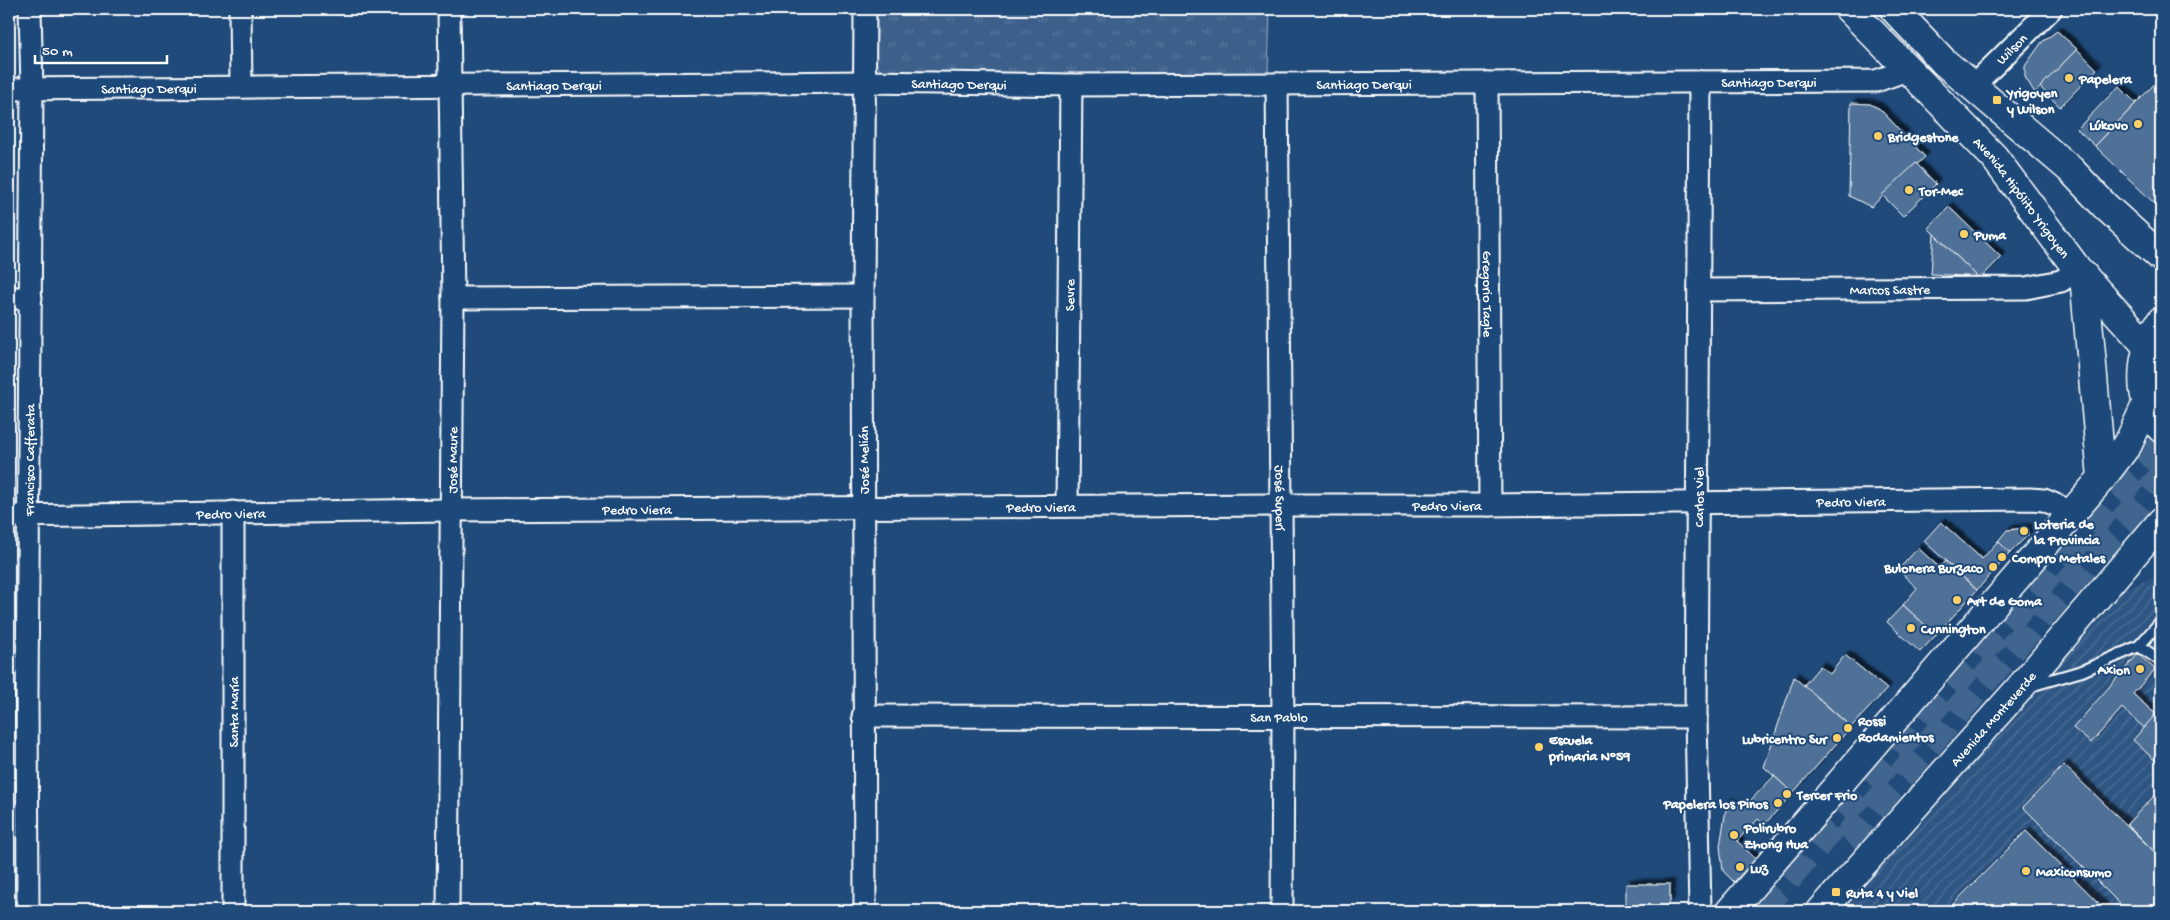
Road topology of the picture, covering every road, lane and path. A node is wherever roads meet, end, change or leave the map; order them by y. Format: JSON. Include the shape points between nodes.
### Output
{"nodes":[{"id":1,"x":30,"y":9,"type":"edge"},
{"id":2,"x":240,"y":9,"type":"edge"},
{"id":3,"x":449,"y":9,"type":"edge"},
{"id":4,"x":865,"y":9,"type":"edge"},
{"id":5,"x":1849,"y":9,"type":"edge"},
{"id":6,"x":1894,"y":9,"type":"edge"},
{"id":7,"x":2051,"y":9,"type":"edge"},
{"id":8,"x":1907,"y":70,"type":"junction"},
{"id":9,"x":865,"y":82,"type":"junction"},
{"id":10,"x":1700,"y":82,"type":"junction"},
{"id":11,"x":1487,"y":83,"type":"junction"},
{"id":12,"x":1071,"y":84,"type":"junction"},
{"id":13,"x":1277,"y":84,"type":"junction"},
{"id":14,"x":449,"y":85,"type":"junction"},
{"id":15,"x":240,"y":86,"type":"junction"},
{"id":16,"x":1972,"y":87,"type":"junction"},
{"id":17,"x":9,"y":89,"type":"edge"},
{"id":18,"x":32,"y":89,"type":"junction"},
{"id":19,"x":2132,"y":232,"type":"junction"},
{"id":20,"x":2161,"y":232,"type":"edge"},
{"id":21,"x":2161,"y":257,"type":"edge"},
{"id":22,"x":2081,"y":273,"type":"junction"},
{"id":23,"x":1699,"y":290,"type":"junction"},
{"id":24,"x":863,"y":296,"type":"junction"},
{"id":25,"x":9,"y":298,"type":"edge"},
{"id":26,"x":31,"y":298,"type":"junction"},
{"id":27,"x":453,"y":298,"type":"junction"},
{"id":28,"x":2161,"y":320,"type":"edge"},
{"id":29,"x":2148,"y":347,"type":"junction"},
{"id":30,"x":2147,"y":403,"type":"junction"},
{"id":31,"x":2161,"y":428,"type":"edge"},
{"id":32,"x":2102,"y":478,"type":"junction"},
{"id":33,"x":1698,"y":503,"type":"junction"},
{"id":34,"x":1282,"y":504,"type":"junction"},
{"id":35,"x":1490,"y":505,"type":"junction"},
{"id":36,"x":1067,"y":506,"type":"junction"},
{"id":37,"x":863,"y":508,"type":"junction"},
{"id":38,"x":450,"y":510,"type":"junction"},
{"id":39,"x":233,"y":512,"type":"junction"},
{"id":40,"x":2072,"y":512,"type":"junction"},
{"id":41,"x":19,"y":516,"type":"edge"},
{"id":42,"x":2157,"y":530,"type":"edge"},
{"id":43,"x":2161,"y":621,"type":"edge"},
{"id":44,"x":2139,"y":646,"type":"junction"},
{"id":45,"x":2161,"y":661,"type":"edge"},
{"id":46,"x":2018,"y":690,"type":"junction"},
{"id":47,"x":863,"y":716,"type":"junction"},
{"id":48,"x":1283,"y":718,"type":"junction"},
{"id":49,"x":1696,"y":718,"type":"junction"},
{"id":50,"x":28,"y":911,"type":"edge"},
{"id":51,"x":234,"y":911,"type":"edge"},
{"id":52,"x":448,"y":911,"type":"edge"},
{"id":53,"x":865,"y":911,"type":"edge"},
{"id":54,"x":1282,"y":911,"type":"edge"},
{"id":55,"x":1700,"y":911,"type":"edge"},
{"id":56,"x":1730,"y":911,"type":"edge"},
{"id":57,"x":1821,"y":911,"type":"edge"}],
"edges":[{"from":1,"to":18,"type":"street","name":"Francisco Cafferata"},
{"from":2,"to":15,"type":"street"},
{"from":3,"to":14,"type":"street","name":"José Maure"},
{"from":4,"to":9,"type":"street","name":"José Melián"},
{"from":5,"to":8,"type":"main road","name":"Avenida Hipólito Yrigoyen"},
{"from":6,"to":16,"type":"main road"},
{"from":7,"to":16,"type":"street","name":"Wilson"},
{"from":8,"to":10,"type":"street","name":"Santiago Derqui","via":[[1876,81]]},
{"from":8,"to":22,"type":"main road","name":"Avenida Hipólito Yrigoyen","via":[[1994,158]]},
{"from":9,"to":12,"type":"street","name":"Santiago Derqui"},
{"from":9,"to":14,"type":"street","name":"Santiago Derqui"},
{"from":9,"to":24,"type":"street","name":"José Melián"},
{"from":10,"to":11,"type":"street","name":"Santiago Derqui"},
{"from":10,"to":23,"type":"street","name":"Carlos Viel"},
{"from":11,"to":13,"type":"street","name":"Santiago Derqui"},
{"from":11,"to":35,"type":"street","name":"Gregorio Tagle"},
{"from":12,"to":13,"type":"street","name":"Santiago Derqui"},
{"from":12,"to":36,"type":"street","name":"Sevre"},
{"from":13,"to":34,"type":"street","name":"José Superí"},
{"from":14,"to":15,"type":"street","name":"Santiago Derqui"},
{"from":14,"to":27,"type":"street","name":"José Maure"},
{"from":15,"to":18,"type":"street","name":"Santiago Derqui"},
{"from":16,"to":19,"type":"main road","via":[[2071,170]]},
{"from":17,"to":18,"type":"street","name":"Santiago Derqui"},
{"from":18,"to":26,"type":"street","name":"Francisco Cafferata"},
{"from":19,"to":20,"type":"main road"},
{"from":19,"to":21,"type":"main road"},
{"from":22,"to":23,"type":"street","name":"Marcos Sastre","via":[[2026,288]]},
{"from":22,"to":29,"type":"main road","name":"Avenida Hipólito Yrigoyen"},
{"from":22,"to":32,"type":"main road"},
{"from":23,"to":33,"type":"street","name":"Carlos Viel"},
{"from":24,"to":27,"type":"street"},
{"from":24,"to":37,"type":"street","name":"José Melián"},
{"from":25,"to":26,"type":"street"},
{"from":26,"to":41,"type":"street","name":"Francisco Cafferata"},
{"from":27,"to":38,"type":"street","name":"José Maure"},
{"from":28,"to":29,"type":"main road"},
{"from":29,"to":30,"type":"main road","via":[[2143,375]]},
{"from":30,"to":31,"type":"main road"},
{"from":30,"to":32,"type":"main road","via":[[2128,444]]},
{"from":32,"to":40,"type":"main road"},
{"from":33,"to":35,"type":"street","name":"Pedro Viera"},
{"from":33,"to":40,"type":"street","name":"Pedro Viera","via":[[2030,499],[2044,500]]},
{"from":33,"to":49,"type":"street","name":"Carlos Viel"},
{"from":34,"to":35,"type":"street","name":"Pedro Viera"},
{"from":34,"to":36,"type":"street","name":"Pedro Viera"},
{"from":34,"to":48,"type":"street","name":"José Superí"},
{"from":36,"to":37,"type":"street","name":"Pedro Viera"},
{"from":37,"to":38,"type":"street","name":"Pedro Viera"},
{"from":37,"to":47,"type":"street","name":"José Melián"},
{"from":38,"to":39,"type":"street","name":"Pedro Viera"},
{"from":38,"to":52,"type":"street","name":"José Maure"},
{"from":39,"to":41,"type":"street","name":"Pedro Viera"},
{"from":39,"to":51,"type":"street","name":"Santa María"},
{"from":40,"to":56,"type":"main road"},
{"from":41,"to":50,"type":"street","name":"Francisco Cafferata","via":[[27,692]]},
{"from":42,"to":46,"type":"main road","name":"Avenida Monteverde"},
{"from":43,"to":44,"type":"lane"},
{"from":44,"to":45,"type":"lane"},
{"from":44,"to":46,"type":"lane","via":[[2082,671]]},
{"from":46,"to":57,"type":"main road","name":"Avenida Monteverde"},
{"from":47,"to":48,"type":"street","name":"San Pablo"},
{"from":47,"to":53,"type":"street","name":"José Melián"},
{"from":48,"to":49,"type":"street","name":"San Pablo"},
{"from":48,"to":54,"type":"street","name":"José Superí"},
{"from":49,"to":55,"type":"street","name":"Carlos Viel"}]}
